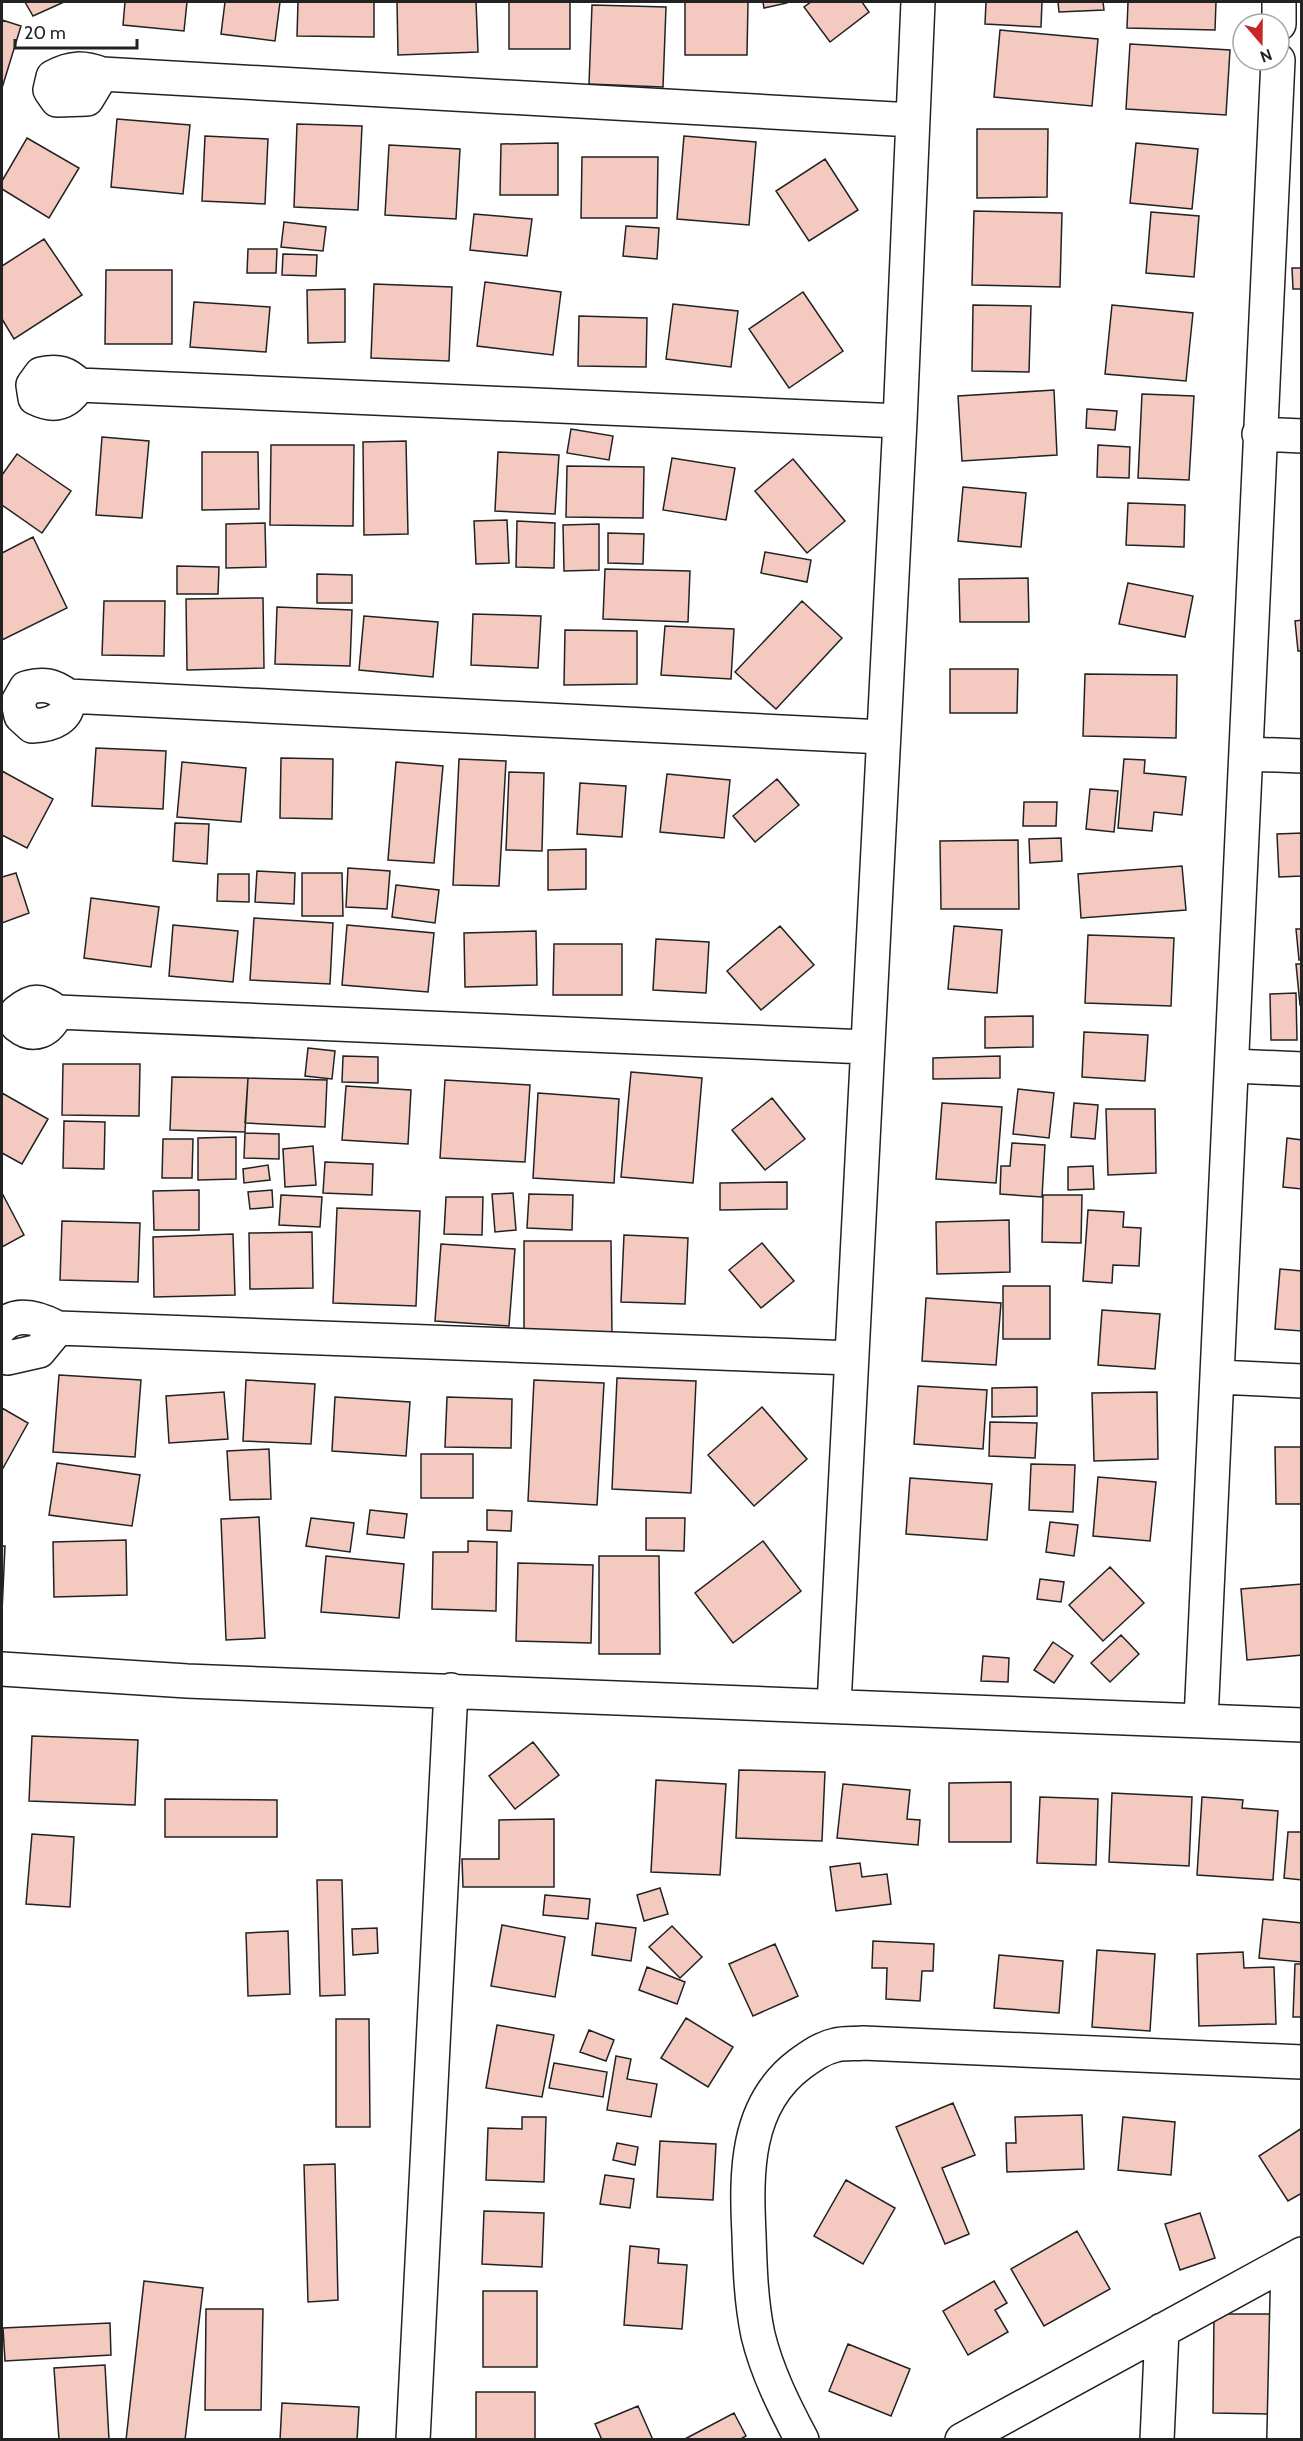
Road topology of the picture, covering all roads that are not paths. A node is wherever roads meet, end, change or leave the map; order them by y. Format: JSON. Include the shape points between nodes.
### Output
{"nodes":[{"id":1,"x":918,"y":2,"type":"edge"},
{"id":2,"x":1280,"y":72,"type":"edge"},
{"id":3,"x":102,"y":74,"type":"dead end"},
{"id":4,"x":912,"y":120,"type":"junction"},
{"id":5,"x":1289,"y":126,"type":"edge"},
{"id":6,"x":79,"y":386,"type":"dead end"},
{"id":7,"x":900,"y":421,"type":"junction"},
{"id":8,"x":1259,"y":434,"type":"junction"},
{"id":9,"x":1302,"y":436,"type":"edge"},
{"id":10,"x":68,"y":696,"type":"dead end"},
{"id":11,"x":884,"y":737,"type":"junction"},
{"id":12,"x":1246,"y":754,"type":"junction"},
{"id":13,"x":1302,"y":756,"type":"edge"},
{"id":14,"x":57,"y":1012,"type":"dead end"},
{"id":15,"x":866,"y":1047,"type":"junction"},
{"id":16,"x":1233,"y":1066,"type":"junction"},
{"id":17,"x":1302,"y":1069,"type":"edge"},
{"id":18,"x":2,"y":1326,"type":"edge"},
{"id":19,"x":58,"y":1328,"type":"junction"},
{"id":20,"x":2,"y":1353,"type":"edge"},
{"id":21,"x":851,"y":1358,"type":"junction"},
{"id":22,"x":1218,"y":1377,"type":"junction"},
{"id":23,"x":1302,"y":1381,"type":"edge"},
{"id":24,"x":2,"y":1668,"type":"edge"},
{"id":25,"x":451,"y":1690,"type":"junction"},
{"id":26,"x":834,"y":1705,"type":"junction"},
{"id":27,"x":1201,"y":1720,"type":"junction"},
{"id":28,"x":1302,"y":1725,"type":"edge"},
{"id":29,"x":1302,"y":2062,"type":"edge"},
{"id":30,"x":1295,"y":2258,"type":"edge"},
{"id":31,"x":1162,"y":2330,"type":"junction"},
{"id":32,"x":413,"y":2439,"type":"edge"},
{"id":33,"x":802,"y":2439,"type":"edge"},
{"id":34,"x":962,"y":2439,"type":"edge"},
{"id":35,"x":1157,"y":2439,"type":"edge"},
{"id":36,"x":1284,"y":2439,"type":"edge"}],
"edges":[{"from":1,"to":4,"type":"street"},
{"from":2,"to":5,"type":"street"},
{"from":3,"to":4,"type":"street"},
{"from":4,"to":7,"type":"street"},
{"from":5,"to":8,"type":"street"},
{"from":6,"to":7,"type":"street"},
{"from":7,"to":11,"type":"street"},
{"from":8,"to":9,"type":"street"},
{"from":8,"to":12,"type":"street"},
{"from":10,"to":11,"type":"street"},
{"from":11,"to":15,"type":"street"},
{"from":12,"to":13,"type":"street"},
{"from":12,"to":16,"type":"street"},
{"from":14,"to":15,"type":"street"},
{"from":15,"to":21,"type":"street"},
{"from":16,"to":17,"type":"street"},
{"from":16,"to":22,"type":"street"},
{"from":18,"to":19,"type":"street","via":[[23,1317]]},
{"from":19,"to":20,"type":"street","via":[[39,1351],[8,1358]]},
{"from":19,"to":21,"type":"street"},
{"from":21,"to":26,"type":"street"},
{"from":22,"to":23,"type":"street"},
{"from":22,"to":27,"type":"street"},
{"from":24,"to":25,"type":"street","via":[[188,1681]]},
{"from":25,"to":26,"type":"street"},
{"from":25,"to":32,"type":"street"},
{"from":26,"to":27,"type":"street"},
{"from":27,"to":28,"type":"street"},
{"from":29,"to":33,"type":"street","via":[[863,2043],[836,2045],[813,2054],[789,2072],[769,2097],[757,2122],[747,2195],[751,2292],[758,2334],[770,2373]]},
{"from":30,"to":31,"type":"street"},
{"from":30,"to":36,"type":"street"},
{"from":31,"to":34,"type":"street"},
{"from":31,"to":35,"type":"street"}]}
